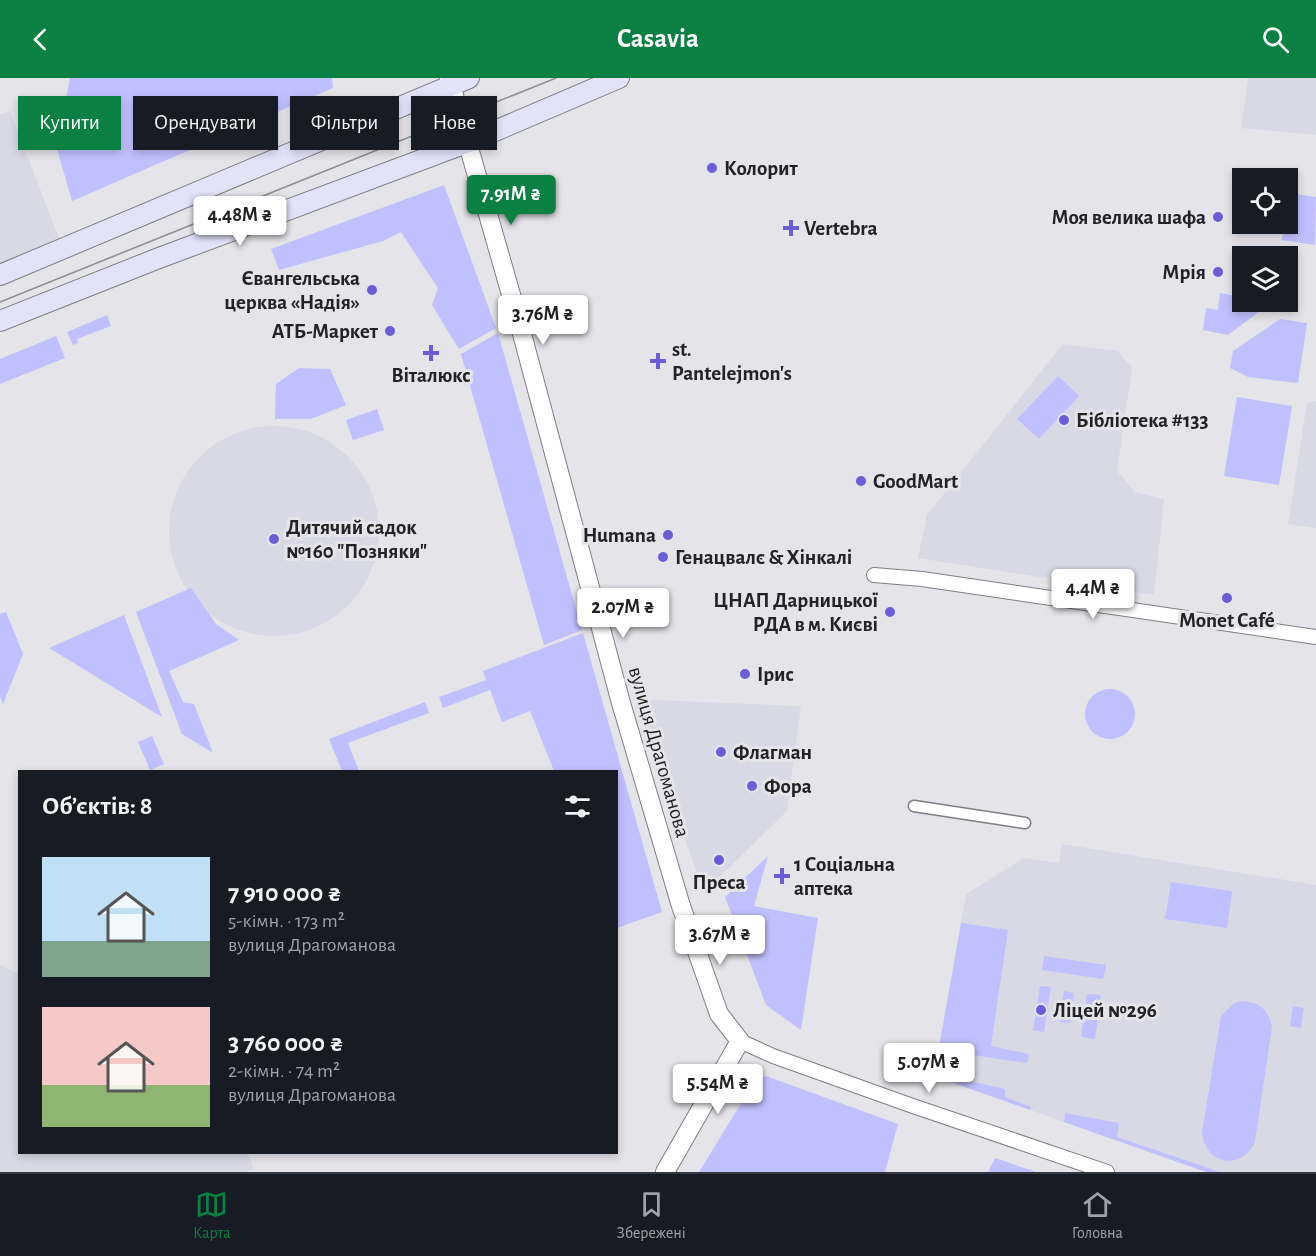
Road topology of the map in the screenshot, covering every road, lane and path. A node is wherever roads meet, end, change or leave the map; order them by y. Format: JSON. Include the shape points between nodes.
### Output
{"nodes":[{"id":1,"x":619,"y":78,"type":"edge"},
{"id":2,"x":456,"y":80,"type":"edge"},
{"id":3,"x":459,"y":96,"type":"edge"},
{"id":4,"x":497,"y":130,"type":"edge"},
{"id":5,"x":448,"y":150,"type":"edge"},
{"id":6,"x":471,"y":150,"type":"edge"},
{"id":7,"x":0,"y":276,"type":"edge"},
{"id":8,"x":0,"y":321,"type":"edge"},
{"id":9,"x":874,"y":575,"type":"dead end"},
{"id":10,"x":1316,"y":637,"type":"edge"},
{"id":11,"x":914,"y":806,"type":"dead end"},
{"id":12,"x":1025,"y":823,"type":"dead end"},
{"id":13,"x":740,"y":1041,"type":"junction"},
{"id":14,"x":665,"y":1172,"type":"edge"},
{"id":15,"x":1107,"y":1172,"type":"edge"}],
"edges":[{"from":1,"to":4,"type":"main road"},
{"from":2,"to":3,"type":"street","name":"вулиця Драгоманова"},
{"from":2,"to":7,"type":"main road"},
{"from":5,"to":8,"type":"main road"},
{"from":6,"to":13,"type":"street","name":"вулиця Драгоманова","via":[[621,703],[681,906],[719,1014]]},
{"from":9,"to":10,"type":"street"},
{"from":11,"to":12,"type":"street"},
{"from":13,"to":14,"type":"street"},
{"from":13,"to":15,"type":"street","via":[[910,1105]]}]}
